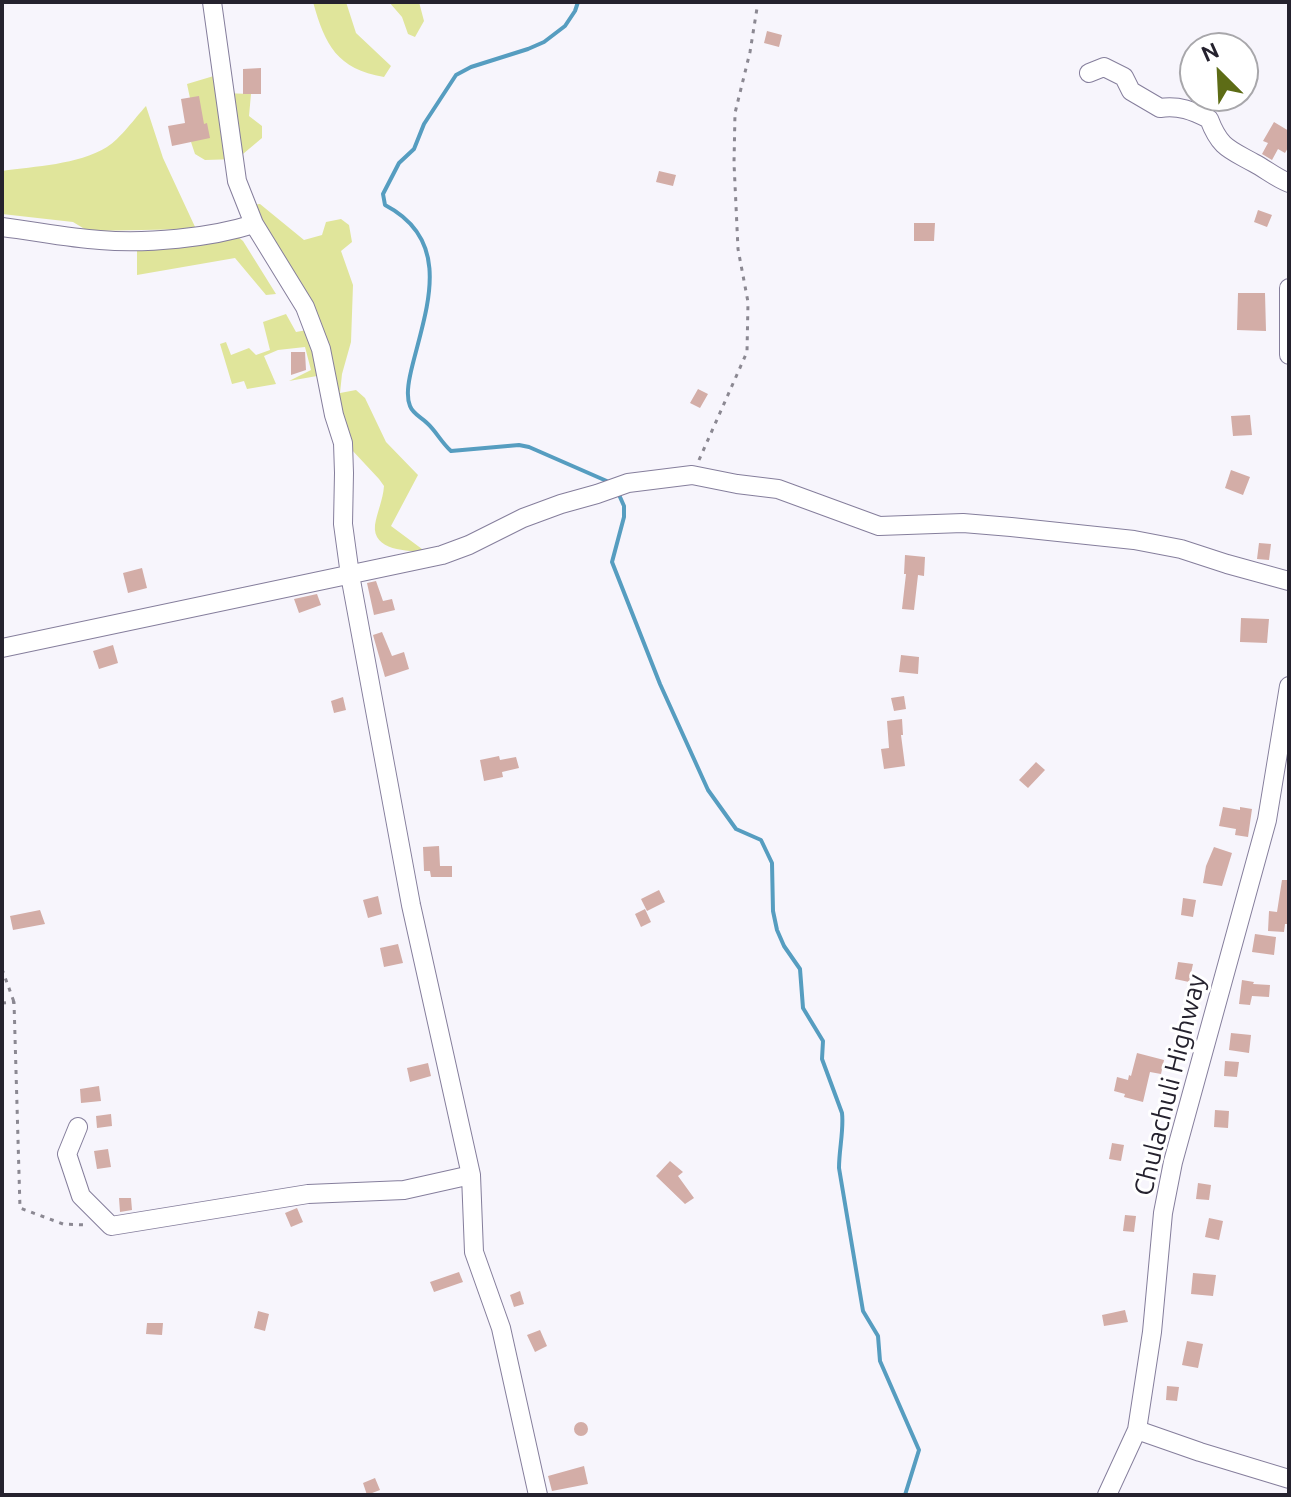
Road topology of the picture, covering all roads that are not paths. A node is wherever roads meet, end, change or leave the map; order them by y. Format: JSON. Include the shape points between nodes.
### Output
{"nodes":[{"id":1,"x":212,"y":2,"type":"edge"},
{"id":2,"x":1089,"y":73,"type":"dead end"},
{"id":3,"x":1289,"y":183,"type":"edge"},
{"id":4,"x":254,"y":224,"type":"junction"},
{"id":5,"x":2,"y":227,"type":"edge"},
{"id":6,"x":1289,"y":288,"type":"edge"},
{"id":7,"x":1289,"y":355,"type":"edge"},
{"id":8,"x":350,"y":575,"type":"junction"},
{"id":9,"x":1289,"y":581,"type":"edge"},
{"id":10,"x":2,"y":648,"type":"edge"},
{"id":11,"x":1289,"y":686,"type":"edge"},
{"id":12,"x":78,"y":1127,"type":"dead end"},
{"id":13,"x":471,"y":1175,"type":"junction"},
{"id":14,"x":1137,"y":1430,"type":"junction"},
{"id":15,"x":1289,"y":1479,"type":"edge"},
{"id":16,"x":538,"y":1495,"type":"edge"},
{"id":17,"x":1107,"y":1495,"type":"edge"}],
"edges":[{"from":1,"to":4,"type":"street","via":[[237,181]]},
{"from":2,"to":3,"type":"street","via":[[1104,67],[1160,108],[1190,109],[1209,119],[1216,137],[1232,152]]},
{"from":4,"to":5,"type":"street","via":[[133,242]]},
{"from":4,"to":8,"type":"street","via":[[305,307],[321,349],[343,443],[343,524]]},
{"from":6,"to":7,"type":"street"},
{"from":8,"to":9,"type":"street","via":[[442,555],[523,518],[628,483],[692,475],[778,489],[879,526],[963,523],[1134,540]]},
{"from":8,"to":10,"type":"street"},
{"from":8,"to":13,"type":"street","via":[[411,905]]},
{"from":11,"to":14,"type":"street","name":"Chulachuli Highway","via":[[1267,820],[1173,1162]]},
{"from":12,"to":13,"type":"street","via":[[67,1154],[81,1196],[111,1226],[308,1194],[404,1190]]},
{"from":13,"to":16,"type":"street","via":[[474,1252],[501,1328]]},
{"from":14,"to":15,"type":"street"},
{"from":14,"to":17,"type":"street","name":"Chulachuli Highway"}]}
